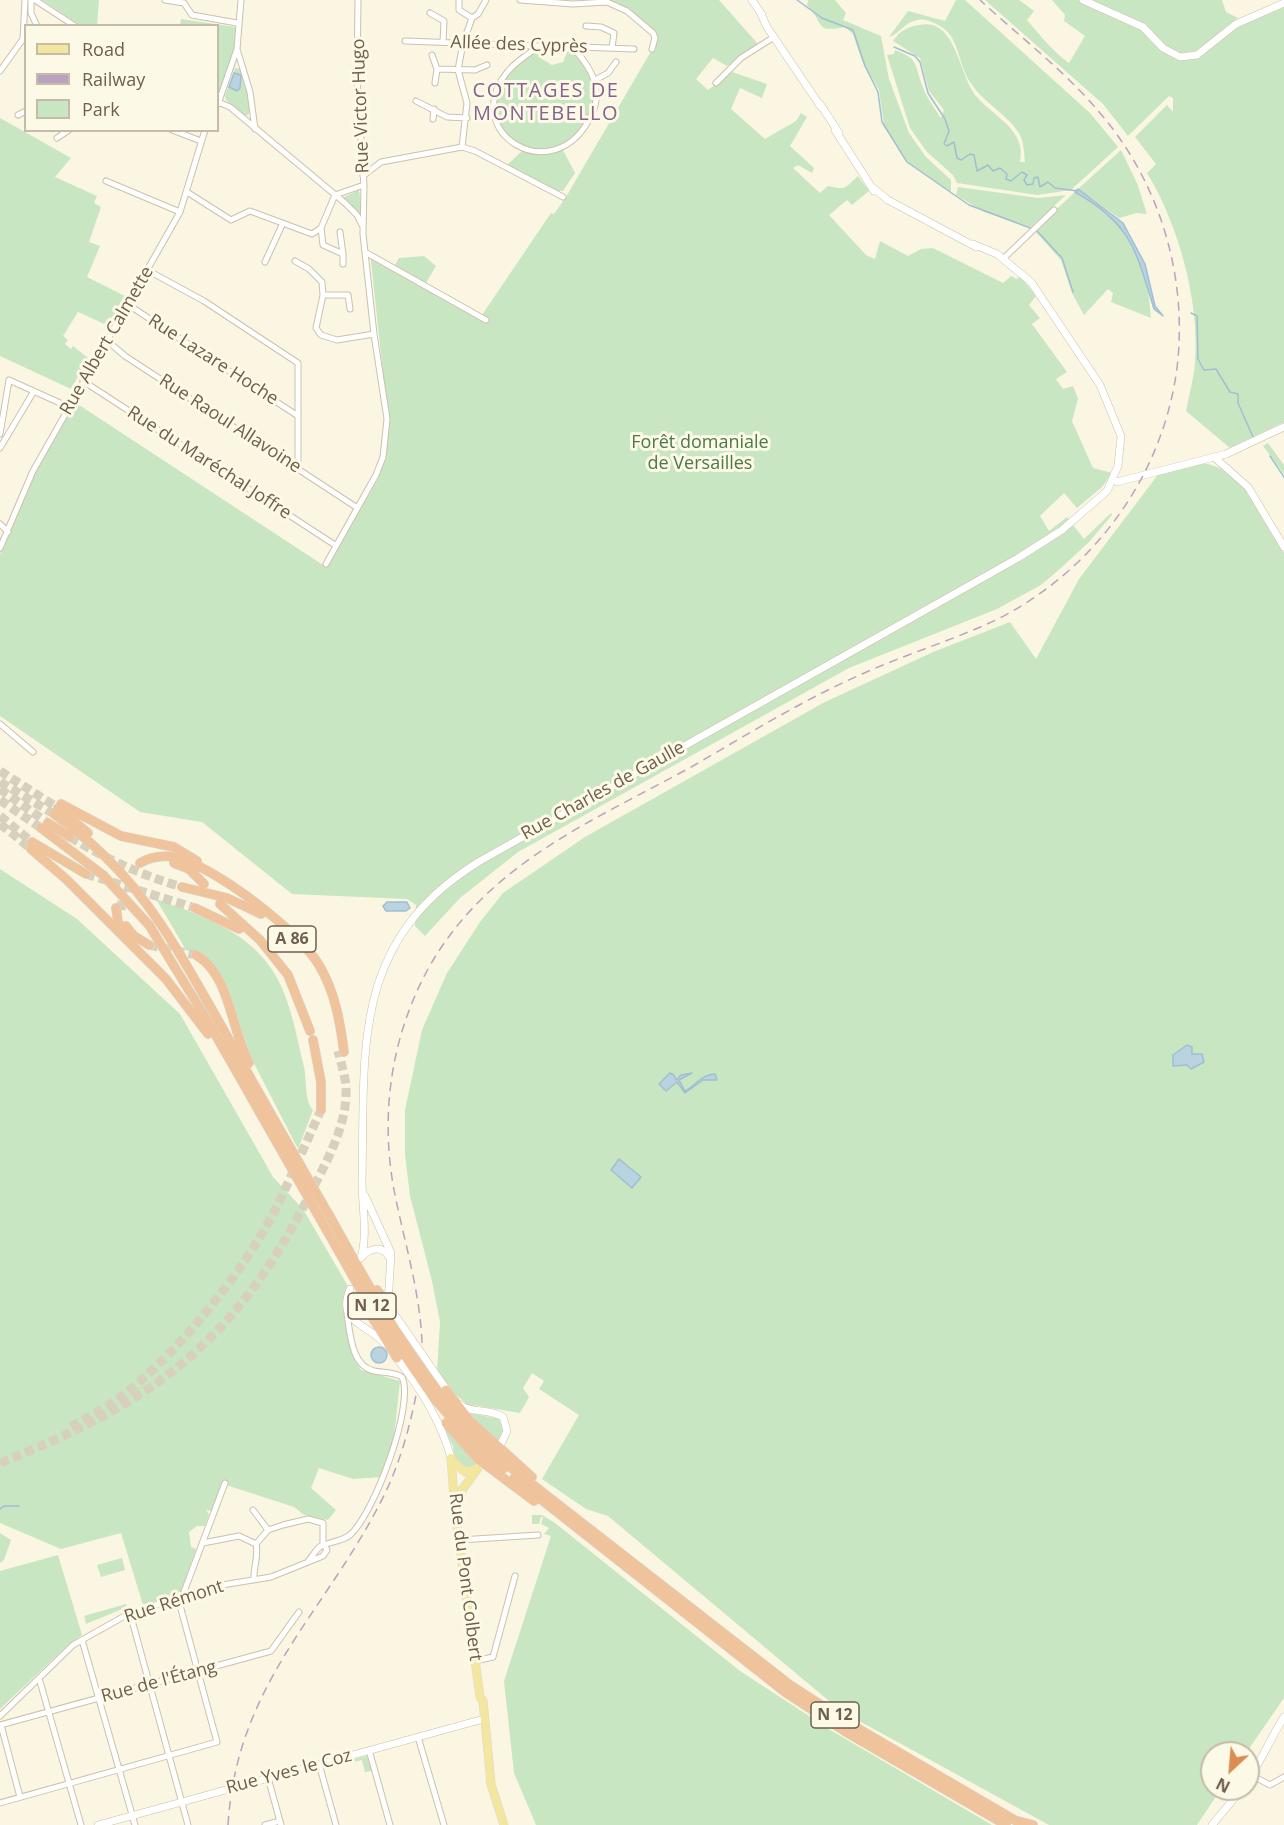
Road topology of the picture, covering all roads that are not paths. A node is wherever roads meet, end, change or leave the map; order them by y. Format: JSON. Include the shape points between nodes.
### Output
{"nodes":[{"id":1,"x":25,"y":0,"type":"edge"},
{"id":2,"x":33,"y":0,"type":"edge"},
{"id":3,"x":165,"y":0,"type":"edge"},
{"id":4,"x":241,"y":0,"type":"edge"},
{"id":5,"x":358,"y":0,"type":"edge"},
{"id":6,"x":459,"y":0,"type":"edge"},
{"id":7,"x":486,"y":0,"type":"edge"},
{"id":8,"x":520,"y":0,"type":"edge"},
{"id":9,"x":752,"y":0,"type":"edge"},
{"id":10,"x":1083,"y":0,"type":"edge"},
{"id":11,"x":1284,"y":3,"type":"edge"},
{"id":12,"x":430,"y":13,"type":"dead end"},
{"id":13,"x":472,"y":18,"type":"junction"},
{"id":14,"x":237,"y":23,"type":"junction"},
{"id":15,"x":36,"y":24,"type":"edge"},
{"id":16,"x":72,"y":24,"type":"edge"},
{"id":17,"x":586,"y":26,"type":"dead end"},
{"id":18,"x":774,"y":37,"type":"junction"},
{"id":19,"x":405,"y":41,"type":"dead end"},
{"id":20,"x":443,"y":42,"type":"junction"},
{"id":21,"x":463,"y":43,"type":"junction"},
{"id":22,"x":540,"y":46,"type":"junction"},
{"id":23,"x":612,"y":48,"type":"junction"},
{"id":24,"x":634,"y":49,"type":"dead end"},
{"id":25,"x":237,"y":50,"type":"junction"},
{"id":26,"x":575,"y":50,"type":"junction"},
{"id":27,"x":652,"y":50,"type":"dead end"},
{"id":28,"x":432,"y":56,"type":"dead end"},
{"id":29,"x":616,"y":62,"type":"dead end"},
{"id":30,"x":233,"y":64,"type":"junction"},
{"id":31,"x":487,"y":65,"type":"dead end"},
{"id":32,"x":244,"y":66,"type":"junction"},
{"id":33,"x":438,"y":69,"type":"junction"},
{"id":34,"x":459,"y":70,"type":"junction"},
{"id":35,"x":0,"y":71,"type":"edge"},
{"id":36,"x":595,"y":80,"type":"junction"},
{"id":37,"x":435,"y":83,"type":"dead end"},
{"id":38,"x":716,"y":83,"type":"dead end"},
{"id":39,"x":219,"y":100,"type":"edge"},
{"id":40,"x":416,"y":101,"type":"dead end"},
{"id":41,"x":219,"y":103,"type":"edge"},
{"id":42,"x":434,"y":110,"type":"junction"},
{"id":43,"x":24,"y":112,"type":"edge"},
{"id":44,"x":253,"y":114,"type":"junction"},
{"id":45,"x":18,"y":115,"type":"dead end"},
{"id":46,"x":467,"y":117,"type":"junction"},
{"id":47,"x":244,"y":119,"type":"junction"},
{"id":48,"x":433,"y":119,"type":"dead end"},
{"id":49,"x":255,"y":129,"type":"junction"},
{"id":50,"x":66,"y":132,"type":"edge"},
{"id":51,"x":177,"y":132,"type":"edge"},
{"id":52,"x":204,"y":132,"type":"edge"},
{"id":53,"x":57,"y":138,"type":"dead end"},
{"id":54,"x":201,"y":141,"type":"junction"},
{"id":55,"x":462,"y":147,"type":"junction"},
{"id":56,"x":363,"y":176,"type":"junction"},
{"id":57,"x":106,"y":181,"type":"dead end"},
{"id":58,"x":364,"y":185,"type":"junction"},
{"id":59,"x":187,"y":192,"type":"junction"},
{"id":60,"x":335,"y":195,"type":"junction"},
{"id":61,"x":563,"y":197,"type":"dead end"},
{"id":62,"x":1054,"y":210,"type":"dead end"},
{"id":63,"x":180,"y":212,"type":"junction"},
{"id":64,"x":365,"y":213,"type":"junction"},
{"id":65,"x":357,"y":215,"type":"junction"},
{"id":66,"x":282,"y":225,"type":"junction"},
{"id":67,"x":321,"y":228,"type":"junction"},
{"id":68,"x":363,"y":228,"type":"junction"},
{"id":69,"x":340,"y":232,"type":"dead end"},
{"id":70,"x":312,"y":234,"type":"junction"},
{"id":71,"x":321,"y":240,"type":"junction"},
{"id":72,"x":365,"y":252,"type":"junction"},
{"id":73,"x":343,"y":254,"type":"junction"},
{"id":74,"x":1003,"y":259,"type":"junction"},
{"id":75,"x":295,"y":261,"type":"dead end"},
{"id":76,"x":265,"y":262,"type":"dead end"},
{"id":77,"x":343,"y":264,"type":"dead end"},
{"id":78,"x":147,"y":270,"type":"junction"},
{"id":79,"x":323,"y":295,"type":"junction"},
{"id":80,"x":127,"y":304,"type":"junction"},
{"id":81,"x":350,"y":309,"type":"dead end"},
{"id":82,"x":486,"y":320,"type":"dead end"},
{"id":83,"x":374,"y":334,"type":"junction"},
{"id":84,"x":105,"y":339,"type":"junction"},
{"id":85,"x":83,"y":381,"type":"junction"},
{"id":86,"x":34,"y":391,"type":"junction"},
{"id":87,"x":69,"y":407,"type":"junction"},
{"id":88,"x":298,"y":416,"type":"junction"},
{"id":89,"x":1284,"y":427,"type":"edge"},
{"id":90,"x":2,"y":438,"type":"edge"},
{"id":91,"x":0,"y":448,"type":"edge"},
{"id":92,"x":1214,"y":457,"type":"junction"},
{"id":93,"x":298,"y":469,"type":"junction"},
{"id":94,"x":1112,"y":482,"type":"junction"},
{"id":95,"x":356,"y":507,"type":"junction"},
{"id":96,"x":0,"y":524,"type":"edge"},
{"id":97,"x":8,"y":532,"type":"junction"},
{"id":98,"x":335,"y":545,"type":"junction"},
{"id":99,"x":1284,"y":547,"type":"edge"},
{"id":100,"x":0,"y":548,"type":"edge"},
{"id":101,"x":326,"y":564,"type":"dead end"},
{"id":102,"x":0,"y":724,"type":"edge"},
{"id":103,"x":33,"y":752,"type":"dead end"},
{"id":104,"x":70,"y":837,"type":"tunnel mouth"},
{"id":105,"x":87,"y":876,"type":"tunnel mouth"},
{"id":106,"x":204,"y":884,"type":"dead end"},
{"id":107,"x":182,"y":887,"type":"tunnel mouth"},
{"id":108,"x":249,"y":899,"type":"junction"},
{"id":109,"x":220,"y":904,"type":"dead end"},
{"id":110,"x":195,"y":908,"type":"tunnel mouth"},
{"id":111,"x":150,"y":945,"type":"tunnel mouth"},
{"id":112,"x":196,"y":955,"type":"tunnel mouth"},
{"id":113,"x":278,"y":961,"type":"junction"},
{"id":114,"x":166,"y":979,"type":"junction"},
{"id":115,"x":220,"y":1046,"type":"junction"},
{"id":116,"x":249,"y":1073,"type":"junction"},
{"id":117,"x":321,"y":1110,"type":"tunnel mouth"},
{"id":118,"x":295,"y":1173,"type":"junction"},
{"id":119,"x":362,"y":1186,"type":"junction"},
{"id":120,"x":351,"y":1254,"type":"junction"},
{"id":121,"x":391,"y":1262,"type":"junction"},
{"id":122,"x":350,"y":1289,"type":"dead end"},
{"id":123,"x":388,"y":1305,"type":"junction"},
{"id":124,"x":347,"y":1309,"type":"junction"},
{"id":125,"x":397,"y":1358,"type":"junction"},
{"id":126,"x":446,"y":1390,"type":"junction"},
{"id":127,"x":424,"y":1395,"type":"junction"},
{"id":128,"x":500,"y":1446,"type":"dead end"},
{"id":129,"x":451,"y":1458,"type":"junction"},
{"id":130,"x":225,"y":1483,"type":"dead end"},
{"id":131,"x":465,"y":1483,"type":"junction"},
{"id":132,"x":454,"y":1484,"type":"junction"},
{"id":133,"x":546,"y":1495,"type":"junction"},
{"id":134,"x":253,"y":1510,"type":"dead end"},
{"id":135,"x":458,"y":1526,"type":"junction"},
{"id":136,"x":268,"y":1530,"type":"junction"},
{"id":137,"x":538,"y":1535,"type":"dead end"},
{"id":138,"x":585,"y":1535,"type":"junction"},
{"id":139,"x":460,"y":1540,"type":"junction"},
{"id":140,"x":203,"y":1543,"type":"junction"},
{"id":141,"x":256,"y":1544,"type":"junction"},
{"id":142,"x":324,"y":1545,"type":"junction"},
{"id":143,"x":515,"y":1576,"type":"dead end"},
{"id":144,"x":254,"y":1580,"type":"junction"},
{"id":145,"x":180,"y":1598,"type":"junction"},
{"id":146,"x":299,"y":1612,"type":"dead end"},
{"id":147,"x":130,"y":1613,"type":"junction"},
{"id":148,"x":82,"y":1640,"type":"junction"},
{"id":149,"x":476,"y":1661,"type":"junction"},
{"id":150,"x":198,"y":1671,"type":"junction"},
{"id":151,"x":39,"y":1678,"type":"junction"},
{"id":152,"x":148,"y":1685,"type":"junction"},
{"id":153,"x":99,"y":1698,"type":"junction"},
{"id":154,"x":49,"y":1712,"type":"junction"},
{"id":155,"x":0,"y":1716,"type":"edge"},
{"id":156,"x":1284,"y":1717,"type":"edge"},
{"id":157,"x":482,"y":1719,"type":"junction"},
{"id":158,"x":0,"y":1725,"type":"edge"},
{"id":159,"x":418,"y":1737,"type":"junction"},
{"id":160,"x":369,"y":1750,"type":"junction"},
{"id":161,"x":169,"y":1756,"type":"junction"},
{"id":162,"x":1260,"y":1760,"type":"edge"},
{"id":163,"x":319,"y":1764,"type":"junction"},
{"id":164,"x":120,"y":1769,"type":"junction"},
{"id":165,"x":1284,"y":1777,"type":"edge"},
{"id":166,"x":268,"y":1778,"type":"junction"},
{"id":167,"x":1260,"y":1782,"type":"edge"},
{"id":168,"x":70,"y":1783,"type":"junction"},
{"id":169,"x":20,"y":1797,"type":"junction"},
{"id":170,"x":1232,"y":1801,"type":"edge"},
{"id":171,"x":181,"y":1802,"type":"junction"},
{"id":172,"x":0,"y":1803,"type":"edge"},
{"id":173,"x":132,"y":1816,"type":"junction"},
{"id":174,"x":280,"y":1821,"type":"edge"},
{"id":175,"x":1019,"y":1823,"type":"edge"},
{"id":176,"x":81,"y":1825,"type":"edge"},
{"id":177,"x":98,"y":1825,"type":"edge"},
{"id":178,"x":135,"y":1825,"type":"edge"},
{"id":179,"x":188,"y":1825,"type":"edge"},
{"id":180,"x":265,"y":1825,"type":"edge"},
{"id":181,"x":336,"y":1825,"type":"edge"},
{"id":182,"x":390,"y":1825,"type":"edge"},
{"id":183,"x":444,"y":1825,"type":"edge"},
{"id":184,"x":504,"y":1825,"type":"edge"},
{"id":185,"x":1006,"y":1825,"type":"edge"},
{"id":186,"x":1033,"y":1825,"type":"edge"},
{"id":187,"x":1212,"y":1825,"type":"edge"}],
"edges":[{"from":1,"to":35,"type":"street","via":[[23,39]]},
{"from":2,"to":15,"type":"street","via":[[31,13]]},
{"from":2,"to":16,"type":"street"},
{"from":3,"to":14,"type":"street","via":[[184,3],[192,15]]},
{"from":4,"to":14,"type":"street"},
{"from":5,"to":56,"type":"street","name":"Rue Victor Hugo","via":[[357,80]]},
{"from":6,"to":13,"type":"street","via":[[459,10]]},
{"from":7,"to":13,"type":"street"},
{"from":8,"to":27,"type":"street","via":[[607,2],[627,11],[653,33]]},
{"from":9,"to":18,"type":"main road"},
{"from":10,"to":11,"type":"main road","via":[[1143,27],[1163,48],[1180,57],[1197,55],[1236,24]]},
{"from":12,"to":20,"type":"street","via":[[444,21]]},
{"from":13,"to":21,"type":"street"},
{"from":14,"to":25,"type":"street"},
{"from":17,"to":23,"type":"street","via":[[614,33]]},
{"from":18,"to":38,"type":"street","via":[[741,58]]},
{"from":18,"to":74,"type":"main road","via":[[872,188],[886,203]]},
{"from":19,"to":20,"type":"street","name":"Allée des Cyprès"},
{"from":20,"to":21,"type":"street","name":"Allée des Cyprès"},
{"from":21,"to":22,"type":"street","name":"Allée des Cyprès"},
{"from":21,"to":34,"type":"street"},
{"from":22,"to":26,"type":"street","name":"Allée des Cyprès"},
{"from":22,"to":36,"type":"street","via":[[508,71],[495,96],[495,119],[513,143],[543,153],[569,145],[594,110]]},
{"from":23,"to":24,"type":"street","name":"Allée des Cyprès"},
{"from":23,"to":26,"type":"street","name":"Allée des Cyprès"},
{"from":25,"to":30,"type":"street"},
{"from":25,"to":32,"type":"street"},
{"from":26,"to":36,"type":"street"},
{"from":28,"to":33,"type":"street"},
{"from":29,"to":36,"type":"street","via":[[608,73]]},
{"from":30,"to":32,"type":"street"},
{"from":30,"to":39,"type":"street"},
{"from":31,"to":34,"type":"street"},
{"from":32,"to":44,"type":"street"},
{"from":33,"to":34,"type":"street"},
{"from":33,"to":37,"type":"street"},
{"from":34,"to":46,"type":"street"},
{"from":40,"to":42,"type":"street"},
{"from":41,"to":47,"type":"street","via":[[230,106]]},
{"from":42,"to":46,"type":"street","via":[[447,117]]},
{"from":42,"to":48,"type":"street"},
{"from":43,"to":45,"type":"street"},
{"from":44,"to":47,"type":"street"},
{"from":44,"to":49,"type":"street"},
{"from":46,"to":55,"type":"street"},
{"from":47,"to":49,"type":"street"},
{"from":49,"to":60,"type":"street"},
{"from":50,"to":53,"type":"street"},
{"from":51,"to":54,"type":"street"},
{"from":52,"to":54,"type":"street","name":"Rue Albert Calmette"},
{"from":54,"to":59,"type":"street","name":"Rue Albert Calmette"},
{"from":55,"to":56,"type":"street","via":[[381,162]]},
{"from":55,"to":61,"type":"street"},
{"from":56,"to":58,"type":"street","name":"Rue Victor Hugo"},
{"from":57,"to":63,"type":"street"},
{"from":58,"to":60,"type":"street"},
{"from":58,"to":64,"type":"street","name":"Rue Victor Hugo"},
{"from":59,"to":63,"type":"street","name":"Rue Albert Calmette"},
{"from":59,"to":66,"type":"street","via":[[231,220],[250,212]]},
{"from":60,"to":65,"type":"street"},
{"from":60,"to":67,"type":"street"},
{"from":62,"to":74,"type":"street"},
{"from":63,"to":78,"type":"street","name":"Rue Albert Calmette"},
{"from":64,"to":65,"type":"street"},
{"from":64,"to":68,"type":"street","name":"Rue Victor Hugo"},
{"from":65,"to":68,"type":"street"},
{"from":66,"to":70,"type":"street"},
{"from":66,"to":76,"type":"street"},
{"from":67,"to":70,"type":"street"},
{"from":67,"to":71,"type":"street"},
{"from":68,"to":72,"type":"street"},
{"from":69,"to":73,"type":"street"},
{"from":70,"to":71,"type":"street"},
{"from":71,"to":73,"type":"street","via":[[323,245]]},
{"from":72,"to":82,"type":"street"},
{"from":72,"to":83,"type":"street"},
{"from":73,"to":77,"type":"street"},
{"from":74,"to":94,"type":"main road","via":[[1030,282],[1105,394],[1121,442]]},
{"from":75,"to":79,"type":"street","via":[[322,282]]},
{"from":78,"to":80,"type":"street","name":"Rue Albert Calmette"},
{"from":78,"to":88,"type":"street","via":[[204,301],[298,363]]},
{"from":79,"to":81,"type":"street","via":[[348,295]]},
{"from":79,"to":83,"type":"street","via":[[316,324],[321,335],[337,340]]},
{"from":80,"to":84,"type":"street","name":"Rue Albert Calmette"},
{"from":80,"to":88,"type":"street","name":"Rue Lazare Hoche"},
{"from":83,"to":95,"type":"street","via":[[387,419],[385,443],[376,475]]},
{"from":84,"to":85,"type":"street","name":"Rue Albert Calmette"},
{"from":84,"to":93,"type":"street","name":"Rue Raoul Allavoine"},
{"from":85,"to":87,"type":"street","name":"Rue Albert Calmette"},
{"from":85,"to":98,"type":"street","name":"Rue du Maréchal Joffre"},
{"from":86,"to":87,"type":"street"},
{"from":86,"to":90,"type":"street"},
{"from":86,"to":90,"type":"street","via":[[9,380]]},
{"from":87,"to":97,"type":"street","name":"Rue Albert Calmette","via":[[33,471]]},
{"from":88,"to":93,"type":"street"},
{"from":89,"to":92,"type":"main road","via":[[1236,451]]},
{"from":90,"to":91,"type":"street"},
{"from":92,"to":94,"type":"main road"},
{"from":92,"to":99,"type":"main road","via":[[1248,487]]},
{"from":93,"to":95,"type":"street","name":"Rue Raoul Allavoine"},
{"from":94,"to":119,"type":"main road","name":"Rue Charles de Gaulle","via":[[1072,522],[1018,558],[480,861],[434,895],[402,932],[376,984],[365,1041]]},
{"from":95,"to":98,"type":"street"},
{"from":96,"to":97,"type":"street"},
{"from":97,"to":100,"type":"street","name":"Rue Albert Calmette"},
{"from":98,"to":101,"type":"street"},
{"from":102,"to":103,"type":"street"},
{"from":104,"to":115,"type":"highway","number":"N 12","via":[[45,825],[103,875],[149,925]]},
{"from":105,"to":114,"type":"highway","via":[[32,846]]},
{"from":106,"to":108,"type":"highway","via":[[178,864],[141,865],[160,856],[182,859]]},
{"from":107,"to":108,"type":"highway","number":"A 86","via":[[248,906],[297,943],[328,994],[341,1052],[336,1005],[319,965],[295,934]]},
{"from":108,"to":116,"type":"highway","number":"N 12","via":[[179,850],[126,838],[58,809],[96,840],[97,847],[136,888],[161,922]]},
{"from":109,"to":113,"type":"highway"},
{"from":110,"to":113,"type":"highway","number":"A 86","via":[[231,923]]},
{"from":111,"to":114,"type":"highway","via":[[131,932],[118,909],[118,922],[128,938]]},
{"from":112,"to":116,"type":"highway","via":[[208,963],[219,980],[239,1042],[252,1068]]},
{"from":113,"to":117,"type":"highway","number":"A 86","via":[[298,995],[312,1036],[321,1082]]},
{"from":114,"to":115,"type":"highway"},
{"from":115,"to":118,"type":"highway","number":"N 12"},
{"from":116,"to":120,"type":"highway","number":"N 12"},
{"from":118,"to":125,"type":"highway","via":[[295,1181]]},
{"from":118,"to":138,"type":"highway","number":"N 12","via":[[363,1294],[433,1397],[471,1442]]},
{"from":119,"to":121,"type":"main road","name":"Rue Charles de Gaulle","via":[[389,1247]]},
{"from":119,"to":121,"type":"main road","name":"Rue Charles de Gaulle","via":[[365,1237],[361,1258],[378,1249],[386,1251]]},
{"from":120,"to":123,"type":"highway"},
{"from":120,"to":133,"type":"highway","number":"N 12","via":[[412,1354],[463,1424]]},
{"from":121,"to":123,"type":"main road"},
{"from":122,"to":124,"type":"main road"},
{"from":123,"to":126,"type":"main road"},
{"from":124,"to":125,"type":"main road","via":[[354,1322],[377,1335]]},
{"from":124,"to":142,"type":"street","name":"Rue Rémont","via":[[353,1346],[361,1362],[372,1370],[401,1376],[404,1392],[394,1446],[377,1494],[349,1536]]},
{"from":125,"to":127,"type":"main road"},
{"from":126,"to":128,"type":"main road","via":[[464,1408],[503,1417],[507,1431]]},
{"from":126,"to":133,"type":"highway","via":[[469,1420],[540,1484]]},
{"from":127,"to":129,"type":"main road"},
{"from":127,"to":138,"type":"highway","via":[[478,1459]]},
{"from":129,"to":131,"type":"main road","via":[[461,1471],[478,1468]]},
{"from":129,"to":132,"type":"main road","name":"Rue du Pont Colbert"},
{"from":130,"to":140,"type":"street"},
{"from":131,"to":132,"type":"main road","via":[[460,1480]]},
{"from":131,"to":135,"type":"main road","via":[[459,1500]]},
{"from":132,"to":135,"type":"main road","name":"Rue du Pont Colbert"},
{"from":133,"to":175,"type":"highway","number":"N 12","via":[[790,1685]]},
{"from":134,"to":136,"type":"street"},
{"from":135,"to":139,"type":"main road","name":"Rue du Pont Colbert"},
{"from":136,"to":141,"type":"street"},
{"from":136,"to":142,"type":"street","via":[[316,1519],[323,1523]]},
{"from":137,"to":139,"type":"street"},
{"from":138,"to":185,"type":"highway","number":"N 12","via":[[802,1704]]},
{"from":139,"to":149,"type":"main road","name":"Rue du Pont Colbert"},
{"from":140,"to":141,"type":"street","via":[[238,1536]]},
{"from":140,"to":145,"type":"street"},
{"from":141,"to":144,"type":"street"},
{"from":142,"to":144,"type":"street","name":"Rue Rémont","via":[[327,1550],[323,1556]]},
{"from":143,"to":149,"type":"street","via":[[493,1657]]},
{"from":144,"to":145,"type":"street","name":"Rue Rémont","via":[[216,1586]]},
{"from":145,"to":147,"type":"street","name":"Rue Rémont"},
{"from":145,"to":150,"type":"street"},
{"from":146,"to":150,"type":"street","name":"Rue de l'Étang","via":[[271,1651]]},
{"from":147,"to":148,"type":"street","name":"Rue Rémont"},
{"from":147,"to":152,"type":"street"},
{"from":148,"to":151,"type":"street","name":"Rue Rémont"},
{"from":148,"to":153,"type":"street"},
{"from":149,"to":157,"type":"main road","name":"Rue du Pont Colbert"},
{"from":150,"to":152,"type":"street","name":"Rue de l'Étang"},
{"from":150,"to":161,"type":"street","via":[[217,1742]]},
{"from":151,"to":154,"type":"street"},
{"from":151,"to":155,"type":"street","name":"Rue Rémont"},
{"from":152,"to":153,"type":"street","name":"Rue de l'Étang"},
{"from":152,"to":161,"type":"street"},
{"from":153,"to":154,"type":"street","name":"Rue de l'Étang"},
{"from":153,"to":164,"type":"street"},
{"from":154,"to":158,"type":"street","name":"Rue de l'Étang"},
{"from":154,"to":168,"type":"street"},
{"from":156,"to":162,"type":"main road"},
{"from":157,"to":159,"type":"main road","name":"Rue Yves le Coz"},
{"from":157,"to":184,"type":"main road","name":"Rue du Pont Colbert","via":[[491,1783]]},
{"from":158,"to":169,"type":"street"},
{"from":159,"to":160,"type":"main road","name":"Rue Yves le Coz"},
{"from":159,"to":183,"type":"street"},
{"from":160,"to":163,"type":"main road","name":"Rue Yves le Coz"},
{"from":160,"to":182,"type":"street"},
{"from":161,"to":164,"type":"street"},
{"from":161,"to":171,"type":"street"},
{"from":163,"to":166,"type":"main road","name":"Rue Yves le Coz"},
{"from":163,"to":181,"type":"street"},
{"from":164,"to":168,"type":"street"},
{"from":164,"to":173,"type":"street"},
{"from":165,"to":167,"type":"street","via":[[1270,1785]]},
{"from":166,"to":171,"type":"main road","name":"Rue Yves le Coz"},
{"from":166,"to":174,"type":"street"},
{"from":168,"to":169,"type":"street"},
{"from":168,"to":176,"type":"street"},
{"from":169,"to":172,"type":"street"},
{"from":170,"to":187,"type":"main road"},
{"from":171,"to":173,"type":"main road","name":"Rue Yves le Coz"},
{"from":171,"to":179,"type":"street"},
{"from":173,"to":177,"type":"main road","name":"Rue Yves le Coz"},
{"from":173,"to":178,"type":"street"},
{"from":174,"to":180,"type":"street"},
{"from":175,"to":186,"type":"highway"}]}
